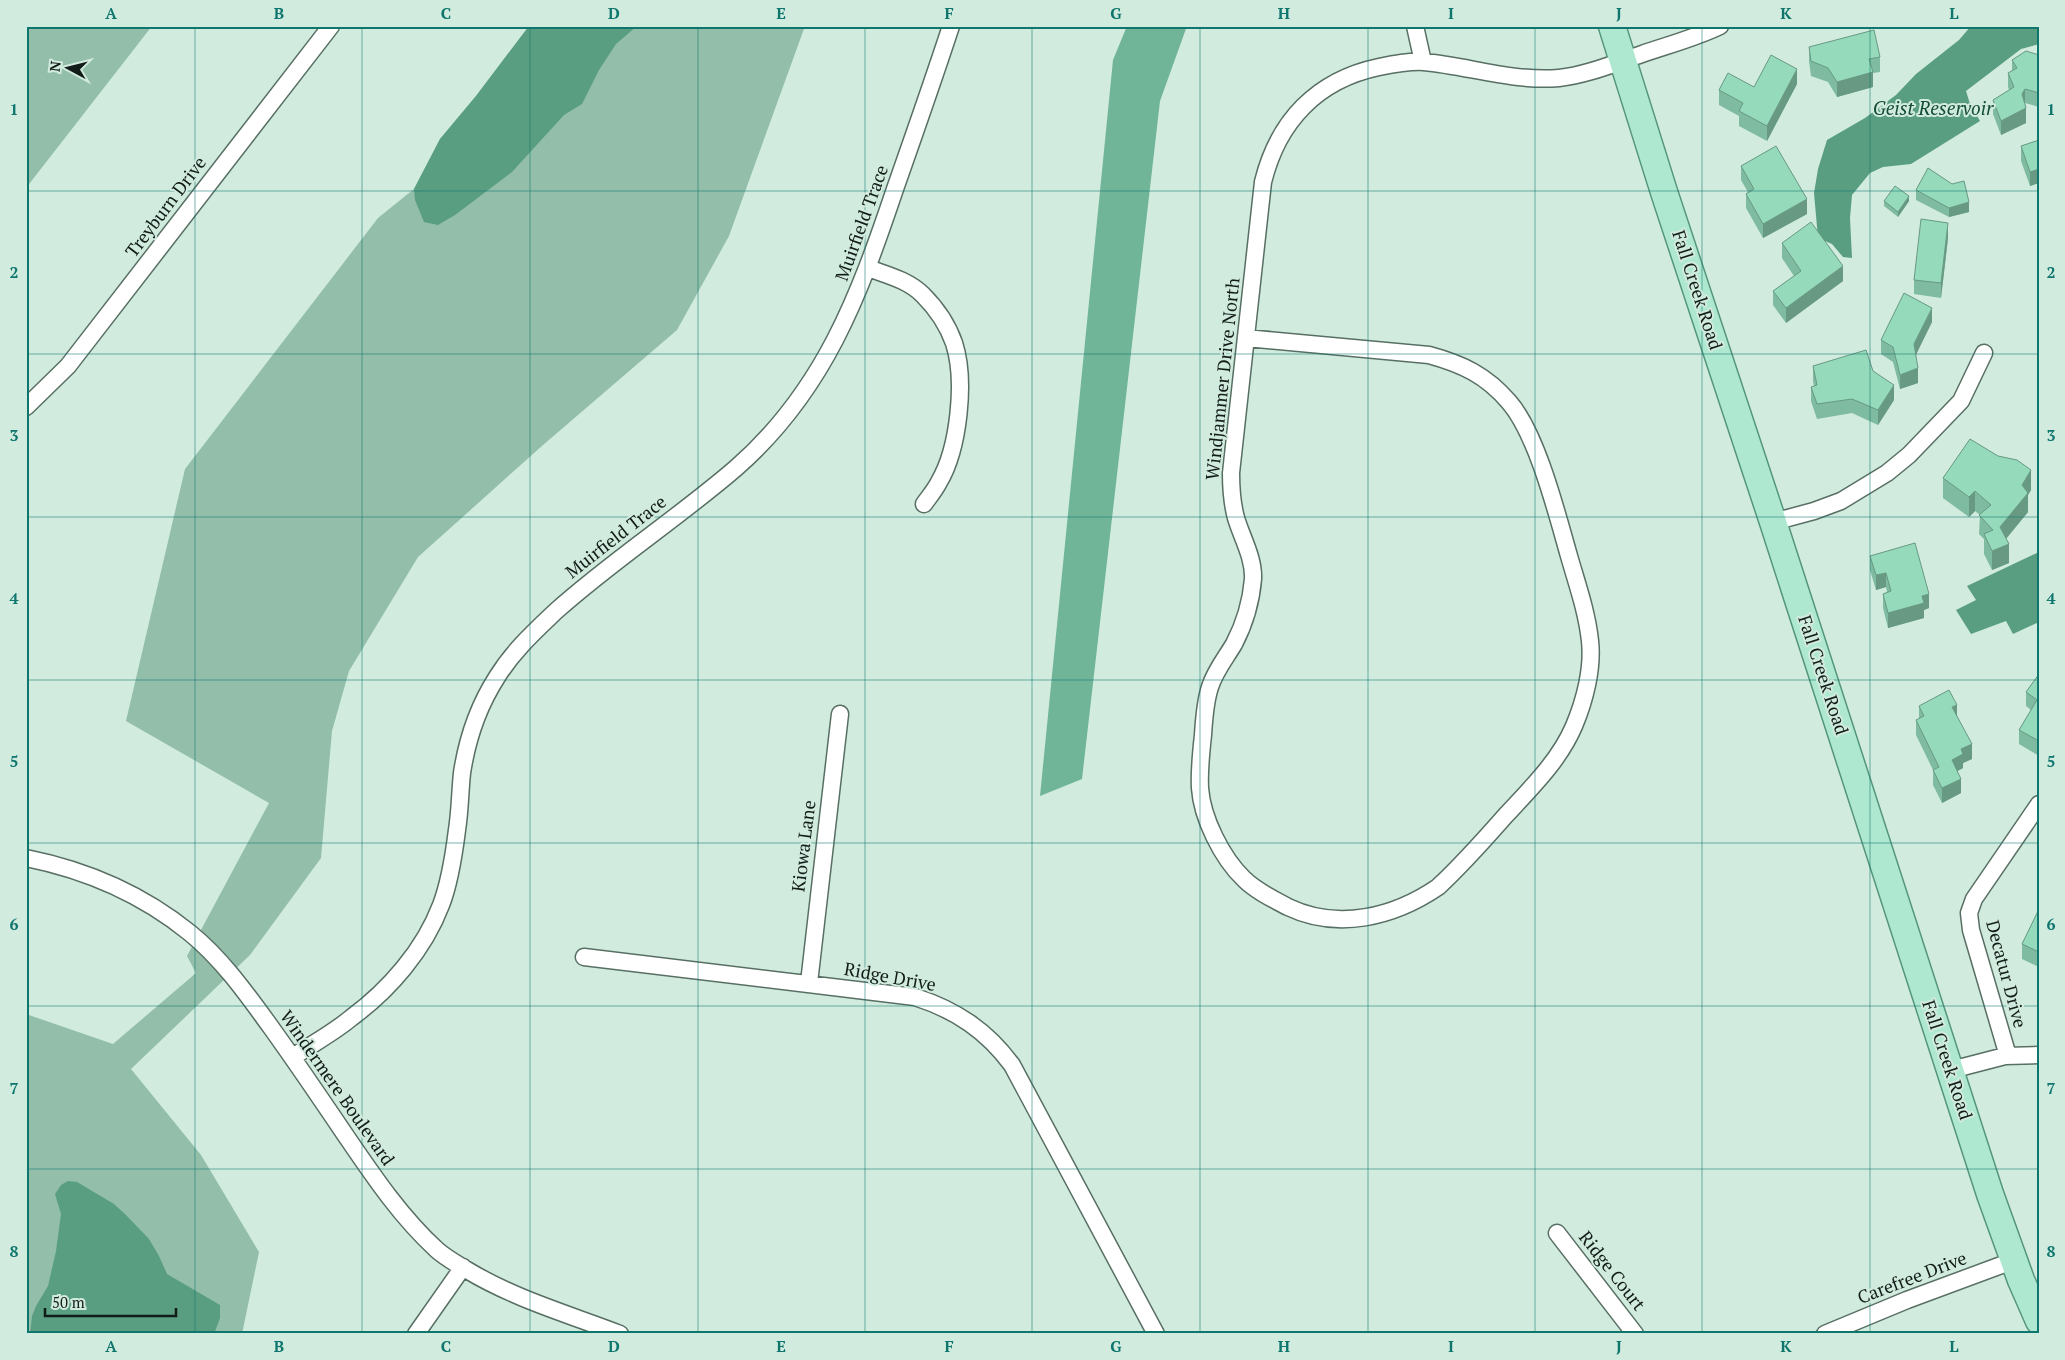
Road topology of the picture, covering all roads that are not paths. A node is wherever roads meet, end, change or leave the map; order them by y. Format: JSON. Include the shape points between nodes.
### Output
{"nodes":[{"id":1,"x":331,"y":26,"type":"edge"},
{"id":2,"x":952,"y":26,"type":"edge"},
{"id":3,"x":1415,"y":26,"type":"edge"},
{"id":4,"x":1612,"y":26,"type":"edge"},
{"id":5,"x":1720,"y":26,"type":"edge"},
{"id":6,"x":1623,"y":60,"type":"junction"},
{"id":7,"x":1423,"y":62,"type":"junction"},
{"id":8,"x":868,"y":268,"type":"junction"},
{"id":9,"x":1246,"y":338,"type":"junction"},
{"id":10,"x":1984,"y":353,"type":"dead end"},
{"id":11,"x":26,"y":406,"type":"edge"},
{"id":12,"x":924,"y":504,"type":"dead end"},
{"id":13,"x":1773,"y":522,"type":"junction"},
{"id":14,"x":840,"y":714,"type":"dead end"},
{"id":15,"x":2039,"y":804,"type":"edge"},
{"id":16,"x":26,"y":858,"type":"edge"},
{"id":17,"x":584,"y":957,"type":"dead end"},
{"id":18,"x":808,"y":984,"type":"junction"},
{"id":19,"x":2039,"y":1055,"type":"edge"},
{"id":20,"x":2008,"y":1056,"type":"junction"},
{"id":21,"x":292,"y":1057,"type":"junction"},
{"id":22,"x":1951,"y":1070,"type":"junction"},
{"id":23,"x":1557,"y":1233,"type":"dead end"},
{"id":24,"x":2015,"y":1260,"type":"junction"},
{"id":25,"x":463,"y":1267,"type":"junction"},
{"id":26,"x":2039,"y":1321,"type":"edge"},
{"id":27,"x":416,"y":1334,"type":"edge"},
{"id":28,"x":620,"y":1334,"type":"edge"},
{"id":29,"x":1156,"y":1334,"type":"edge"},
{"id":30,"x":1635,"y":1334,"type":"edge"},
{"id":31,"x":1825,"y":1334,"type":"edge"}],
"edges":[{"from":1,"to":11,"type":"street","name":"Treyburn Drive","via":[[68,366]]},
{"from":2,"to":8,"type":"street","name":"Muirfield Trace"},
{"from":3,"to":7,"type":"street"},
{"from":4,"to":6,"type":"main road","name":"Fall Creek Road"},
{"from":5,"to":6,"type":"street","name":"Windjammer Drive North"},
{"from":6,"to":7,"type":"street","name":"Windjammer Drive North","via":[[1560,78],[1537,78]]},
{"from":6,"to":13,"type":"main road","name":"Fall Creek Road"},
{"from":7,"to":9,"type":"street","name":"Windjammer Drive North","via":[[1397,63],[1347,76],[1310,99],[1291,121],[1267,165],[1263,182]]},
{"from":8,"to":12,"type":"street","via":[[905,282],[922,294],[941,317],[954,343],[960,374],[958,416],[951,454],[940,481]]},
{"from":8,"to":21,"type":"street","name":"Muirfield Trace","via":[[847,319],[822,366],[765,440],[736,468],[582,588],[510,657],[484,701],[471,732],[449,876],[441,905],[426,934],[408,963],[381,993],[351,1019]]},
{"from":9,"to":9,"type":"street","name":"Windjammer Drive North","via":[[1231,473],[1236,518],[1248,550],[1253,576],[1251,601],[1245,622],[1215,672],[1206,702],[1200,789],[1206,817],[1220,847],[1243,878],[1269,897],[1299,912],[1332,919],[1361,919],[1419,900],[1438,887],[1564,749],[1575,725],[1590,666],[1587,617],[1527,430],[1510,403],[1478,373],[1429,355]]},
{"from":10,"to":13,"type":"street","via":[[1961,402],[1887,473],[1841,501]]},
{"from":13,"to":22,"type":"main road","name":"Fall Creek Road"},
{"from":14,"to":18,"type":"street","name":"Kiowa Lane"},
{"from":15,"to":20,"type":"street","name":"Decatur Drive","via":[[1974,899],[1969,913],[1971,930]]},
{"from":16,"to":21,"type":"street","name":"Windermere Boulevard","via":[[96,877],[136,896],[190,932],[243,989]]},
{"from":17,"to":18,"type":"street","name":"Ridge Drive"},
{"from":18,"to":29,"type":"street","name":"Ridge Drive","via":[[929,1002],[953,1012],[989,1037],[1012,1065]]},
{"from":19,"to":20,"type":"street","name":"Decatur Drive"},
{"from":20,"to":22,"type":"street","name":"Decatur Drive"},
{"from":21,"to":25,"type":"street","name":"Windermere Boulevard","via":[[388,1197],[439,1252]]},
{"from":22,"to":24,"type":"main road","name":"Fall Creek Road","via":[[1990,1194]]},
{"from":23,"to":30,"type":"street","name":"Ridge Court"},
{"from":24,"to":26,"type":"main road","name":"Fall Creek Road"},
{"from":24,"to":31,"type":"street","name":"Carefree Drive"},
{"from":25,"to":27,"type":"street"},
{"from":25,"to":28,"type":"street","name":"Windermere Boulevard","via":[[515,1295]]}]}
